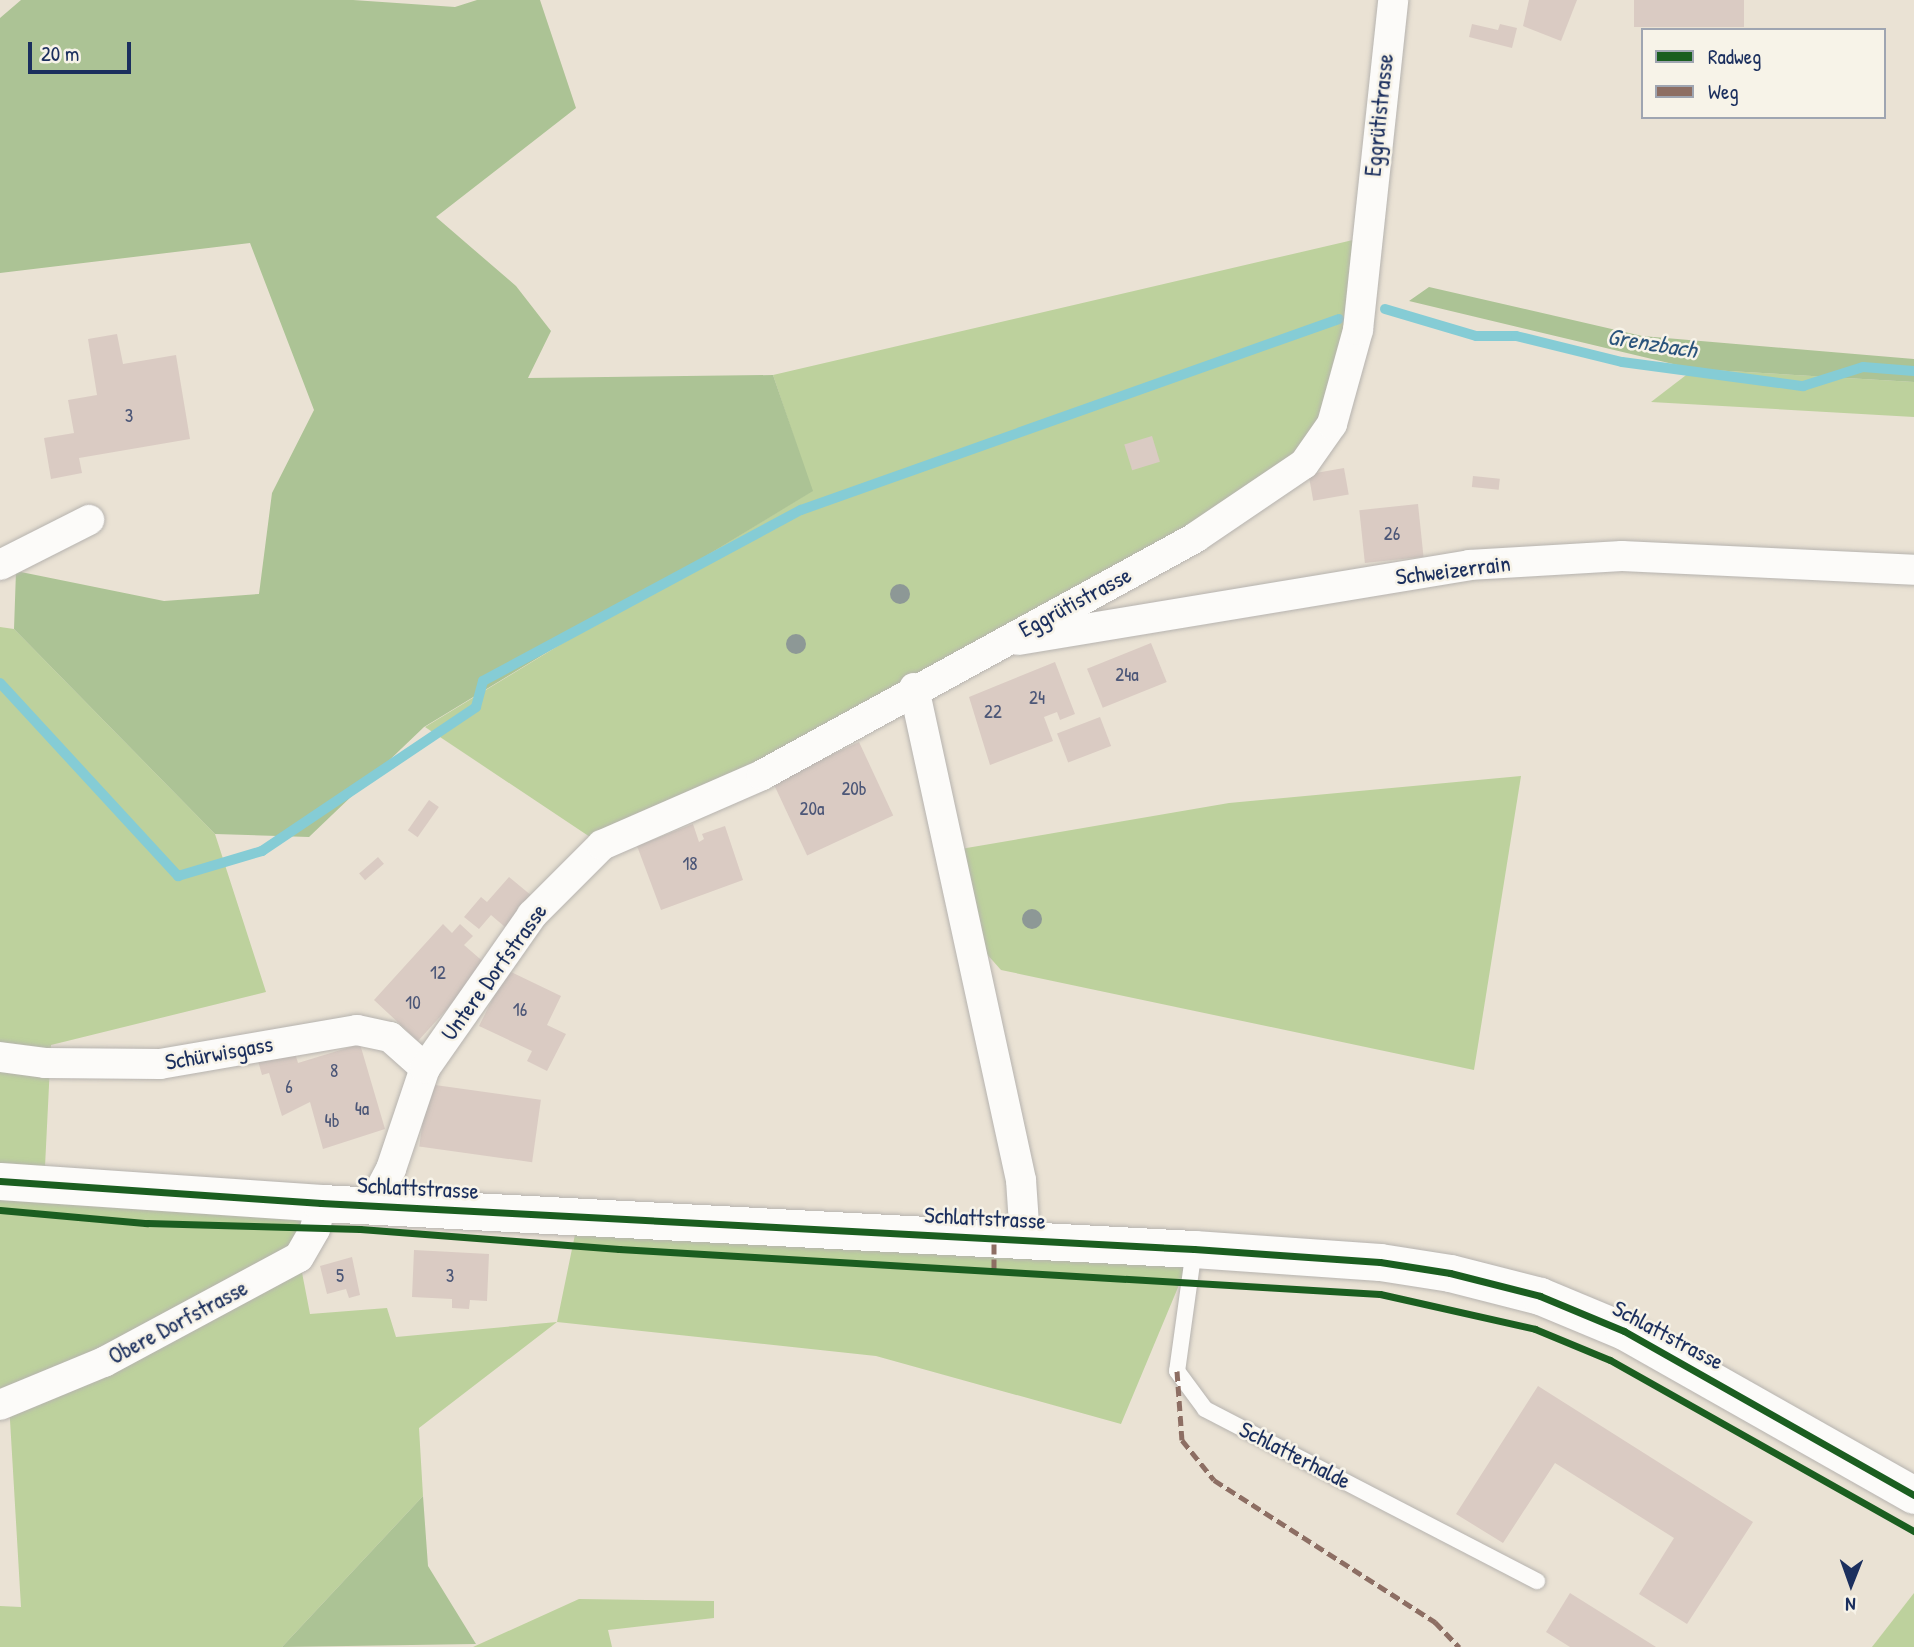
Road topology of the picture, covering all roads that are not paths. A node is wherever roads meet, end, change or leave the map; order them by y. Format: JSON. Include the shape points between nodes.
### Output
{"nodes":[{"id":1,"x":1393,"y":0,"type":"edge"},
{"id":2,"x":89,"y":520,"type":"dead end"},
{"id":3,"x":0,"y":565,"type":"edge"},
{"id":4,"x":1914,"y":570,"type":"edge"},
{"id":5,"x":997,"y":643,"type":"junction"},
{"id":6,"x":914,"y":688,"type":"junction"},
{"id":7,"x":0,"y":1057,"type":"edge"},
{"id":8,"x":425,"y":1068,"type":"junction"},
{"id":9,"x":0,"y":1181,"type":"edge"},
{"id":10,"x":321,"y":1203,"type":"junction"},
{"id":11,"x":372,"y":1205,"type":"junction"},
{"id":12,"x":1026,"y":1239,"type":"junction"},
{"id":13,"x":1194,"y":1248,"type":"junction"},
{"id":14,"x":0,"y":1405,"type":"edge"},
{"id":15,"x":1914,"y":1495,"type":"edge"},
{"id":16,"x":1537,"y":1581,"type":"dead end"}],
"edges":[{"from":1,"to":5,"type":"street","name":"Eggrütistrasse","via":[[1358,330],[1332,424],[1304,464],[1196,537]]},
{"from":2,"to":3,"type":"street"},
{"from":4,"to":5,"type":"street","name":"Schweizerrain","via":[[1622,556],[1469,565]]},
{"from":5,"to":6,"type":"street","name":"Eggrütistrasse"},
{"from":6,"to":8,"type":"street","name":"Untere Dorfstrasse","via":[[762,775],[602,845],[532,915]]},
{"from":6,"to":12,"type":"street","via":[[1018,1167]]},
{"from":7,"to":8,"type":"street","name":"Schürwisgass","via":[[45,1063],[160,1064],[357,1030],[390,1037]]},
{"from":8,"to":11,"type":"street","name":"Untere Dorfstrasse","via":[[391,1169]]},
{"from":9,"to":10,"type":"street","name":"Schlattstrasse"},
{"from":10,"to":11,"type":"street","name":"Schlattstrasse"},
{"from":10,"to":14,"type":"street","name":"Obere Dorfstrasse","via":[[316,1229],[299,1257],[104,1362]]},
{"from":11,"to":12,"type":"street","name":"Schlattstrasse"},
{"from":12,"to":13,"type":"street","name":"Schlattstrasse"},
{"from":13,"to":15,"type":"street","name":"Schlattstrasse","via":[[1380,1262],[1540,1296],[1624,1331]]},
{"from":13,"to":16,"type":"lane","name":"Schlatterhalde","via":[[1177,1371],[1206,1409]]}]}
